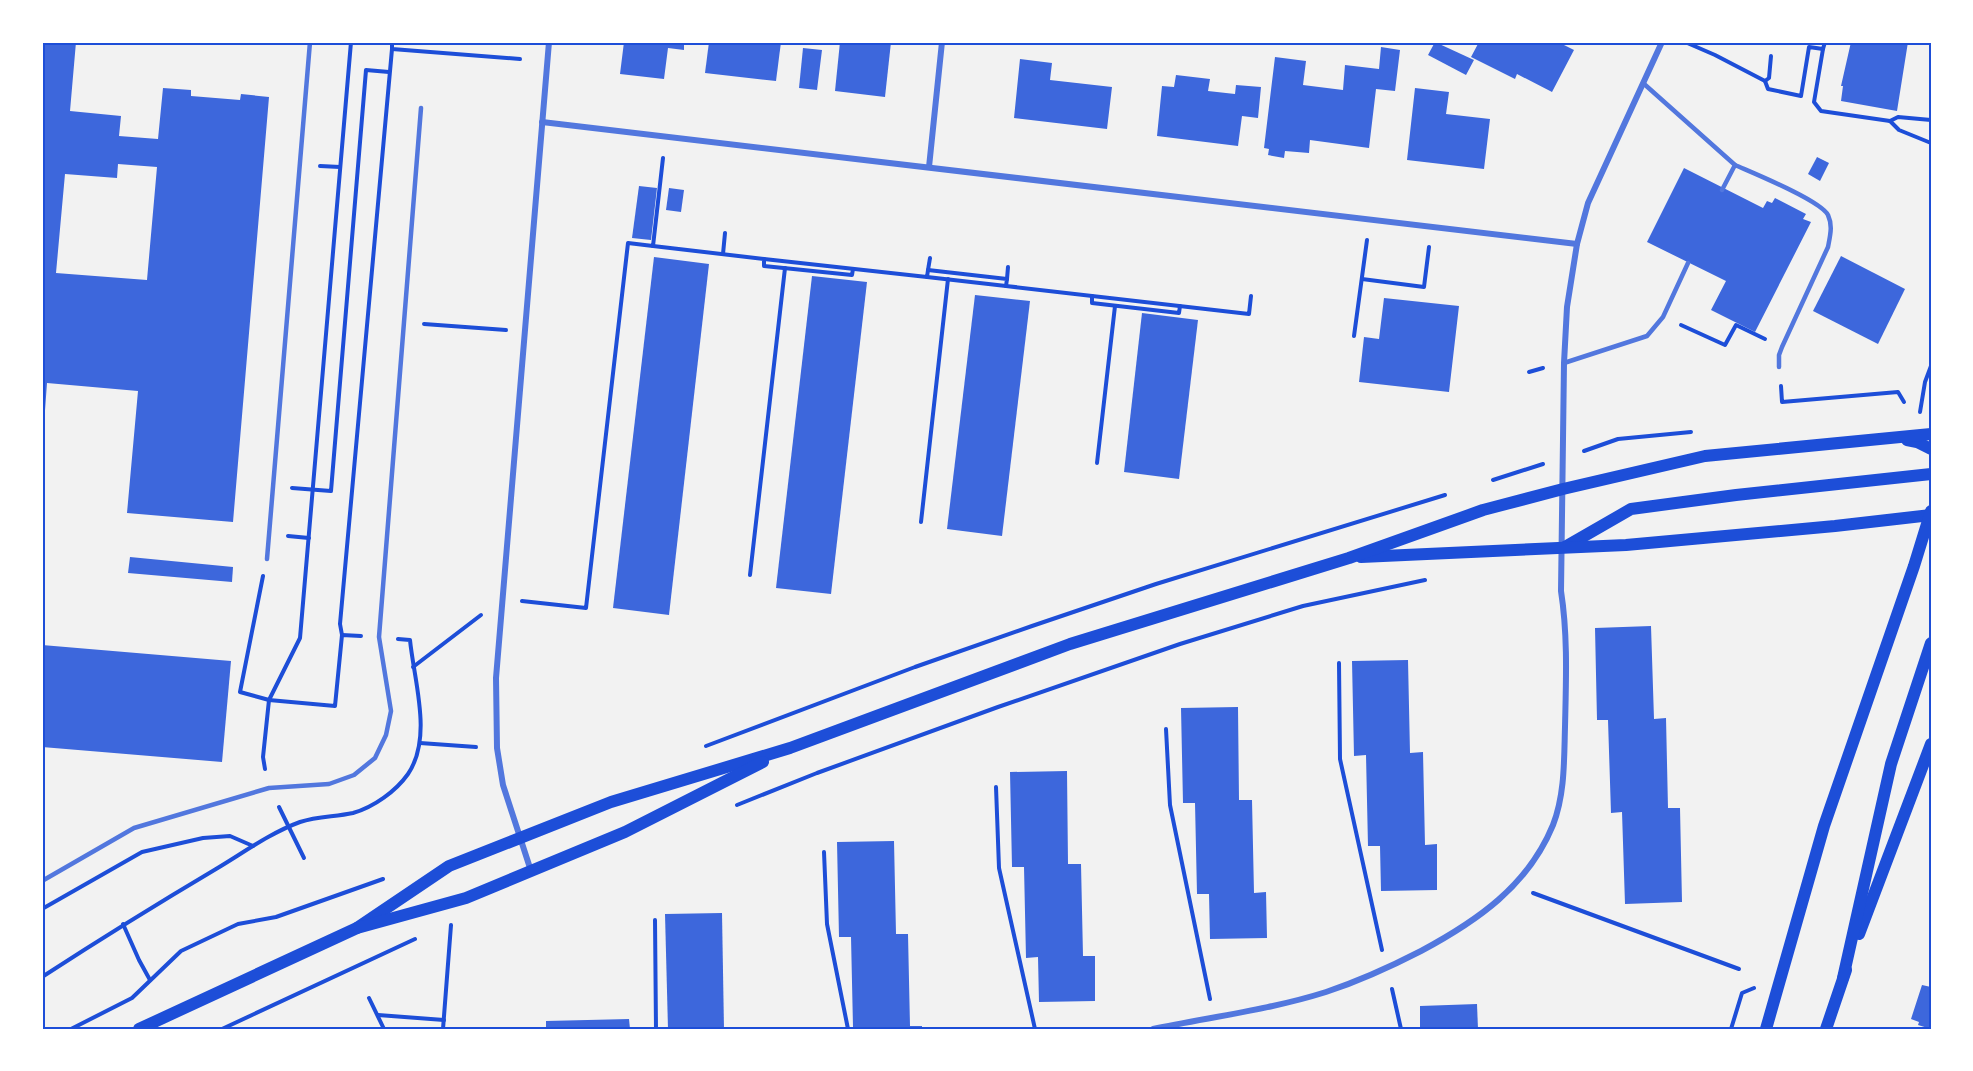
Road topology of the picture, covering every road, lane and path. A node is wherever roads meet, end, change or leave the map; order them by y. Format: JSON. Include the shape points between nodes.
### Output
{"nodes":[{"id":1,"x":310,"y":42,"type":"edge"},
{"id":2,"x":351,"y":42,"type":"edge"},
{"id":3,"x":392,"y":42,"type":"edge"},
{"id":4,"x":549,"y":42,"type":"edge"},
{"id":5,"x":942,"y":42,"type":"edge"},
{"id":6,"x":1662,"y":42,"type":"edge"},
{"id":7,"x":1685,"y":42,"type":"edge"},
{"id":8,"x":1825,"y":42,"type":"edge"},
{"id":9,"x":392,"y":49,"type":"junction"},
{"id":10,"x":1823,"y":49,"type":"junction"},
{"id":11,"x":1771,"y":56,"type":"dead end"},
{"id":12,"x":520,"y":59,"type":"dead end"},
{"id":13,"x":389,"y":72,"type":"junction"},
{"id":14,"x":1765,"y":81,"type":"junction"},
{"id":15,"x":1643,"y":83,"type":"junction"},
{"id":16,"x":421,"y":108,"type":"dead end"},
{"id":17,"x":1931,"y":120,"type":"edge"},
{"id":18,"x":542,"y":122,"type":"junction"},
{"id":19,"x":1890,"y":122,"type":"junction"},
{"id":20,"x":666,"y":136,"type":"junction"},
{"id":21,"x":1931,"y":143,"type":"edge"},
{"id":22,"x":1735,"y":165,"type":"junction"},
{"id":23,"x":929,"y":167,"type":"junction"},
{"id":24,"x":1722,"y":190,"type":"dead end"},
{"id":25,"x":1370,"y":218,"type":"junction"},
{"id":26,"x":1432,"y":225,"type":"junction"},
{"id":27,"x":725,"y":233,"type":"dead end"},
{"id":28,"x":1577,"y":244,"type":"junction"},
{"id":29,"x":653,"y":246,"type":"junction"},
{"id":30,"x":723,"y":254,"type":"junction"},
{"id":31,"x":930,"y":258,"type":"dead end"},
{"id":32,"x":764,"y":259,"type":"junction"},
{"id":33,"x":1688,"y":263,"type":"dead end"},
{"id":34,"x":1008,"y":267,"type":"dead end"},
{"id":35,"x":785,"y":268,"type":"junction"},
{"id":36,"x":853,"y":269,"type":"junction"},
{"id":37,"x":928,"y":270,"type":"junction"},
{"id":38,"x":927,"y":277,"type":"junction"},
{"id":39,"x":948,"y":279,"type":"junction"},
{"id":40,"x":1006,"y":279,"type":"junction"},
{"id":41,"x":1362,"y":279,"type":"junction"},
{"id":42,"x":1006,"y":286,"type":"junction"},
{"id":43,"x":1092,"y":296,"type":"junction"},
{"id":44,"x":1251,"y":296,"type":"dead end"},
{"id":45,"x":1115,"y":306,"type":"junction"},
{"id":46,"x":1180,"y":306,"type":"junction"},
{"id":47,"x":1663,"y":317,"type":"junction"},
{"id":48,"x":404,"y":323,"type":"junction"},
{"id":49,"x":525,"y":331,"type":"junction"},
{"id":50,"x":1354,"y":336,"type":"dead end"},
{"id":51,"x":1772,"y":342,"type":"dead end"},
{"id":52,"x":1564,"y":363,"type":"junction"},
{"id":53,"x":1931,"y":366,"type":"edge"},
{"id":54,"x":1779,"y":367,"type":"joint"},
{"id":55,"x":1904,"y":402,"type":"dead end"},
{"id":56,"x":1920,"y":412,"type":"dead end"},
{"id":57,"x":1931,"y":434,"type":"edge"},
{"id":58,"x":1897,"y":438,"type":"junction"},
{"id":59,"x":1618,"y":440,"type":"dead end"},
{"id":60,"x":1931,"y":449,"type":"edge"},
{"id":61,"x":1563,"y":458,"type":"junction"},
{"id":62,"x":1097,"y":463,"type":"dead end"},
{"id":63,"x":1931,"y":474,"type":"edge"},
{"id":64,"x":1487,"y":482,"type":"dead end"},
{"id":65,"x":291,"y":488,"type":"dead end"},
{"id":66,"x":1563,"y":489,"type":"junction"},
{"id":67,"x":313,"y":490,"type":"junction"},
{"id":68,"x":1455,"y":492,"type":"dead end"},
{"id":69,"x":1433,"y":499,"type":"dead end"},
{"id":70,"x":1931,"y":514,"type":"edge"},
{"id":71,"x":921,"y":522,"type":"dead end"},
{"id":72,"x":1561,"y":549,"type":"junction"},
{"id":73,"x":1349,"y":558,"type":"junction"},
{"id":74,"x":267,"y":559,"type":"joint"},
{"id":75,"x":750,"y":575,"type":"dead end"},
{"id":76,"x":1426,"y":580,"type":"dead end"},
{"id":77,"x":502,"y":599,"type":"junction"},
{"id":78,"x":342,"y":634,"type":"junction"},
{"id":79,"x":379,"y":638,"type":"junction"},
{"id":80,"x":1931,"y":643,"type":"edge"},
{"id":81,"x":1339,"y":663,"type":"dead end"},
{"id":82,"x":412,"y":668,"type":"dead end"},
{"id":83,"x":269,"y":700,"type":"junction"},
{"id":84,"x":1166,"y":729,"type":"dead end"},
{"id":85,"x":420,"y":743,"type":"dead end"},
{"id":86,"x":1931,"y":744,"type":"edge"},
{"id":87,"x":497,"y":748,"type":"junction"},
{"id":88,"x":790,"y":748,"type":"junction"},
{"id":89,"x":996,"y":787,"type":"dead end"},
{"id":90,"x":269,"y":788,"type":"junction"},
{"id":91,"x":732,"y":807,"type":"dead end"},
{"id":92,"x":289,"y":827,"type":"junction"},
{"id":93,"x":520,"y":838,"type":"junction"},
{"id":94,"x":254,"y":846,"type":"junction"},
{"id":95,"x":824,"y":852,"type":"dead end"},
{"id":96,"x":304,"y":858,"type":"dead end"},
{"id":97,"x":531,"y":871,"type":"junction"},
{"id":98,"x":381,"y":880,"type":"dead end"},
{"id":99,"x":42,"y":881,"type":"edge"},
{"id":100,"x":1516,"y":885,"type":"junction"},
{"id":101,"x":42,"y":909,"type":"edge"},
{"id":102,"x":654,"y":920,"type":"dead end"},
{"id":103,"x":452,"y":922,"type":"dead end"},
{"id":104,"x":123,"y":924,"type":"junction"},
{"id":105,"x":441,"y":927,"type":"dead end"},
{"id":106,"x":357,"y":928,"type":"junction"},
{"id":107,"x":450,"y":934,"type":"dead end"},
{"id":108,"x":420,"y":937,"type":"dead end"},
{"id":109,"x":1387,"y":969,"type":"junction"},
{"id":110,"x":1739,"y":969,"type":"dead end"},
{"id":111,"x":42,"y":977,"type":"edge"},
{"id":112,"x":1843,"y":978,"type":"junction"},
{"id":113,"x":150,"y":980,"type":"junction"},
{"id":114,"x":1742,"y":993,"type":"dead end"},
{"id":115,"x":369,"y":998,"type":"dead end"},
{"id":116,"x":378,"y":1014,"type":"junction"},
{"id":117,"x":1213,"y":1016,"type":"junction"},
{"id":118,"x":444,"y":1020,"type":"junction"},
{"id":119,"x":71,"y":1029,"type":"edge"},
{"id":120,"x":139,"y":1029,"type":"edge"},
{"id":121,"x":222,"y":1029,"type":"edge"},
{"id":122,"x":384,"y":1029,"type":"edge"},
{"id":123,"x":443,"y":1029,"type":"edge"},
{"id":124,"x":656,"y":1029,"type":"edge"},
{"id":125,"x":848,"y":1029,"type":"edge"},
{"id":126,"x":1035,"y":1029,"type":"edge"},
{"id":127,"x":1153,"y":1029,"type":"edge"},
{"id":128,"x":1401,"y":1029,"type":"edge"},
{"id":129,"x":1731,"y":1029,"type":"edge"},
{"id":130,"x":1766,"y":1029,"type":"edge"},
{"id":131,"x":1826,"y":1029,"type":"edge"}],
"edges":[{"from":1,"to":74,"type":"lane"},
{"from":2,"to":67,"type":"path"},
{"from":3,"to":9,"type":"path"},
{"from":4,"to":18,"type":"street"},
{"from":5,"to":23,"type":"street"},
{"from":6,"to":15,"type":"street"},
{"from":7,"to":14,"type":"path"},
{"from":8,"to":10,"type":"path"},
{"from":9,"to":12,"type":"path"},
{"from":9,"to":13,"type":"path"},
{"from":10,"to":14,"type":"path","via":[[1809,47],[1801,96],[1768,89]]},
{"from":10,"to":19,"type":"path","via":[[1814,102],[1821,111]]},
{"from":11,"to":14,"type":"path","via":[[1769,78]]},
{"from":13,"to":67,"type":"path","via":[[366,70],[331,491]]},
{"from":13,"to":78,"type":"path"},
{"from":15,"to":22,"type":"lane"},
{"from":15,"to":28,"type":"street","via":[[1588,203]]},
{"from":16,"to":48,"type":"lane"},
{"from":17,"to":19,"type":"path","via":[[1898,117]]},
{"from":18,"to":20,"type":"street"},
{"from":18,"to":49,"type":"street"},
{"from":19,"to":21,"type":"path","via":[[1899,130]]},
{"from":20,"to":23,"type":"street"},
{"from":20,"to":29,"type":"path"},
{"from":22,"to":24,"type":"lane"},
{"from":22,"to":54,"type":"lane","via":[[1815,204],[1827,213],[1831,230],[1828,247],[1779,355]]},
{"from":23,"to":25,"type":"street"},
{"from":25,"to":26,"type":"street"},
{"from":25,"to":41,"type":"path"},
{"from":26,"to":28,"type":"street"},
{"from":26,"to":41,"type":"path","via":[[1424,287]]},
{"from":27,"to":30,"type":"path"},
{"from":28,"to":52,"type":"street","via":[[1567,307]]},
{"from":29,"to":30,"type":"path"},
{"from":29,"to":77,"type":"path","via":[[628,243],[586,608]]},
{"from":30,"to":32,"type":"path"},
{"from":31,"to":37,"type":"path"},
{"from":32,"to":35,"type":"path","via":[[764,266]]},
{"from":32,"to":36,"type":"path"},
{"from":33,"to":47,"type":"lane"},
{"from":34,"to":40,"type":"path"},
{"from":35,"to":36,"type":"path","via":[[852,275]]},
{"from":35,"to":75,"type":"path"},
{"from":36,"to":38,"type":"path"},
{"from":37,"to":38,"type":"path"},
{"from":37,"to":40,"type":"path"},
{"from":38,"to":39,"type":"path"},
{"from":39,"to":42,"type":"path"},
{"from":39,"to":71,"type":"path"},
{"from":40,"to":42,"type":"path"},
{"from":41,"to":50,"type":"path"},
{"from":42,"to":43,"type":"path"},
{"from":43,"to":45,"type":"path","via":[[1092,303]]},
{"from":43,"to":46,"type":"path"},
{"from":44,"to":46,"type":"path","via":[[1249,314]]},
{"from":45,"to":46,"type":"path","via":[[1179,313]]},
{"from":45,"to":62,"type":"path"},
{"from":47,"to":51,"type":"path","via":[[1725,345],[1736,325]]},
{"from":47,"to":52,"type":"lane","via":[[1647,336]]},
{"from":48,"to":49,"type":"path"},
{"from":48,"to":79,"type":"lane"},
{"from":49,"to":77,"type":"street"},
{"from":52,"to":61,"type":"street"},
{"from":53,"to":56,"type":"path"},
{"from":54,"to":55,"type":"path","via":[[1782,402],[1898,392]]},
{"from":57,"to":58,"type":"main road"},
{"from":58,"to":60,"type":"main road"},
{"from":58,"to":66,"type":"main road","via":[[1706,456]]},
{"from":59,"to":61,"type":"path"},
{"from":61,"to":64,"type":"path"},
{"from":61,"to":66,"type":"street"},
{"from":63,"to":72,"type":"main road","via":[[1631,509]]},
{"from":65,"to":67,"type":"path"},
{"from":66,"to":72,"type":"street"},
{"from":66,"to":73,"type":"main road","via":[[1483,510]]},
{"from":67,"to":83,"type":"path","via":[[300,638]]},
{"from":68,"to":69,"type":"path"},
{"from":70,"to":72,"type":"main road"},
{"from":70,"to":130,"type":"main road","via":[[1824,826]]},
{"from":72,"to":73,"type":"main road"},
{"from":72,"to":100,"type":"street","via":[[1566,685],[1563,790],[1553,825]]},
{"from":73,"to":88,"type":"main road","via":[[1070,644]]},
{"from":74,"to":83,"type":"path","via":[[240,692]]},
{"from":76,"to":91,"type":"path","via":[[1303,606],[1180,644],[998,707]]},
{"from":77,"to":82,"type":"path"},
{"from":77,"to":87,"type":"street","via":[[496,678]]},
{"from":78,"to":79,"type":"path"},
{"from":78,"to":83,"type":"path","via":[[335,706]]},
{"from":79,"to":90,"type":"lane","via":[[391,711],[386,735],[375,758],[354,775],[328,784]]},
{"from":80,"to":112,"type":"main road","via":[[1891,764]]},
{"from":81,"to":109,"type":"path","via":[[1340,759]]},
{"from":83,"to":90,"type":"path","via":[[263,757]]},
{"from":84,"to":117,"type":"path","via":[[1170,805]]},
{"from":85,"to":87,"type":"path"},
{"from":86,"to":112,"type":"main road"},
{"from":87,"to":93,"type":"street"},
{"from":88,"to":93,"type":"main road","via":[[611,802]]},
{"from":88,"to":97,"type":"main road","via":[[625,832]]},
{"from":89,"to":126,"type":"path","via":[[999,868]]},
{"from":90,"to":92,"type":"path"},
{"from":90,"to":99,"type":"lane","via":[[134,828]]},
{"from":92,"to":94,"type":"path"},
{"from":92,"to":96,"type":"path"},
{"from":93,"to":97,"type":"street"},
{"from":93,"to":106,"type":"main road","via":[[449,866]]},
{"from":94,"to":101,"type":"path","via":[[230,836],[142,852]]},
{"from":94,"to":104,"type":"path"},
{"from":95,"to":125,"type":"path","via":[[827,924]]},
{"from":97,"to":106,"type":"main road","via":[[466,898]]},
{"from":98,"to":113,"type":"path","via":[[276,916],[238,924],[181,951]]},
{"from":100,"to":109,"type":"street","via":[[1459,931]]},
{"from":100,"to":110,"type":"path"},
{"from":102,"to":124,"type":"path"},
{"from":103,"to":105,"type":"path"},
{"from":104,"to":111,"type":"path"},
{"from":104,"to":113,"type":"path"},
{"from":106,"to":120,"type":"main road"},
{"from":107,"to":118,"type":"path"},
{"from":108,"to":121,"type":"path"},
{"from":109,"to":117,"type":"street","via":[[1326,992]]},
{"from":109,"to":128,"type":"path"},
{"from":112,"to":131,"type":"main road"},
{"from":113,"to":119,"type":"path","via":[[132,999]]},
{"from":114,"to":129,"type":"path"},
{"from":115,"to":116,"type":"path"},
{"from":116,"to":118,"type":"path"},
{"from":116,"to":122,"type":"path"},
{"from":117,"to":127,"type":"street"},
{"from":118,"to":123,"type":"path"}]}
